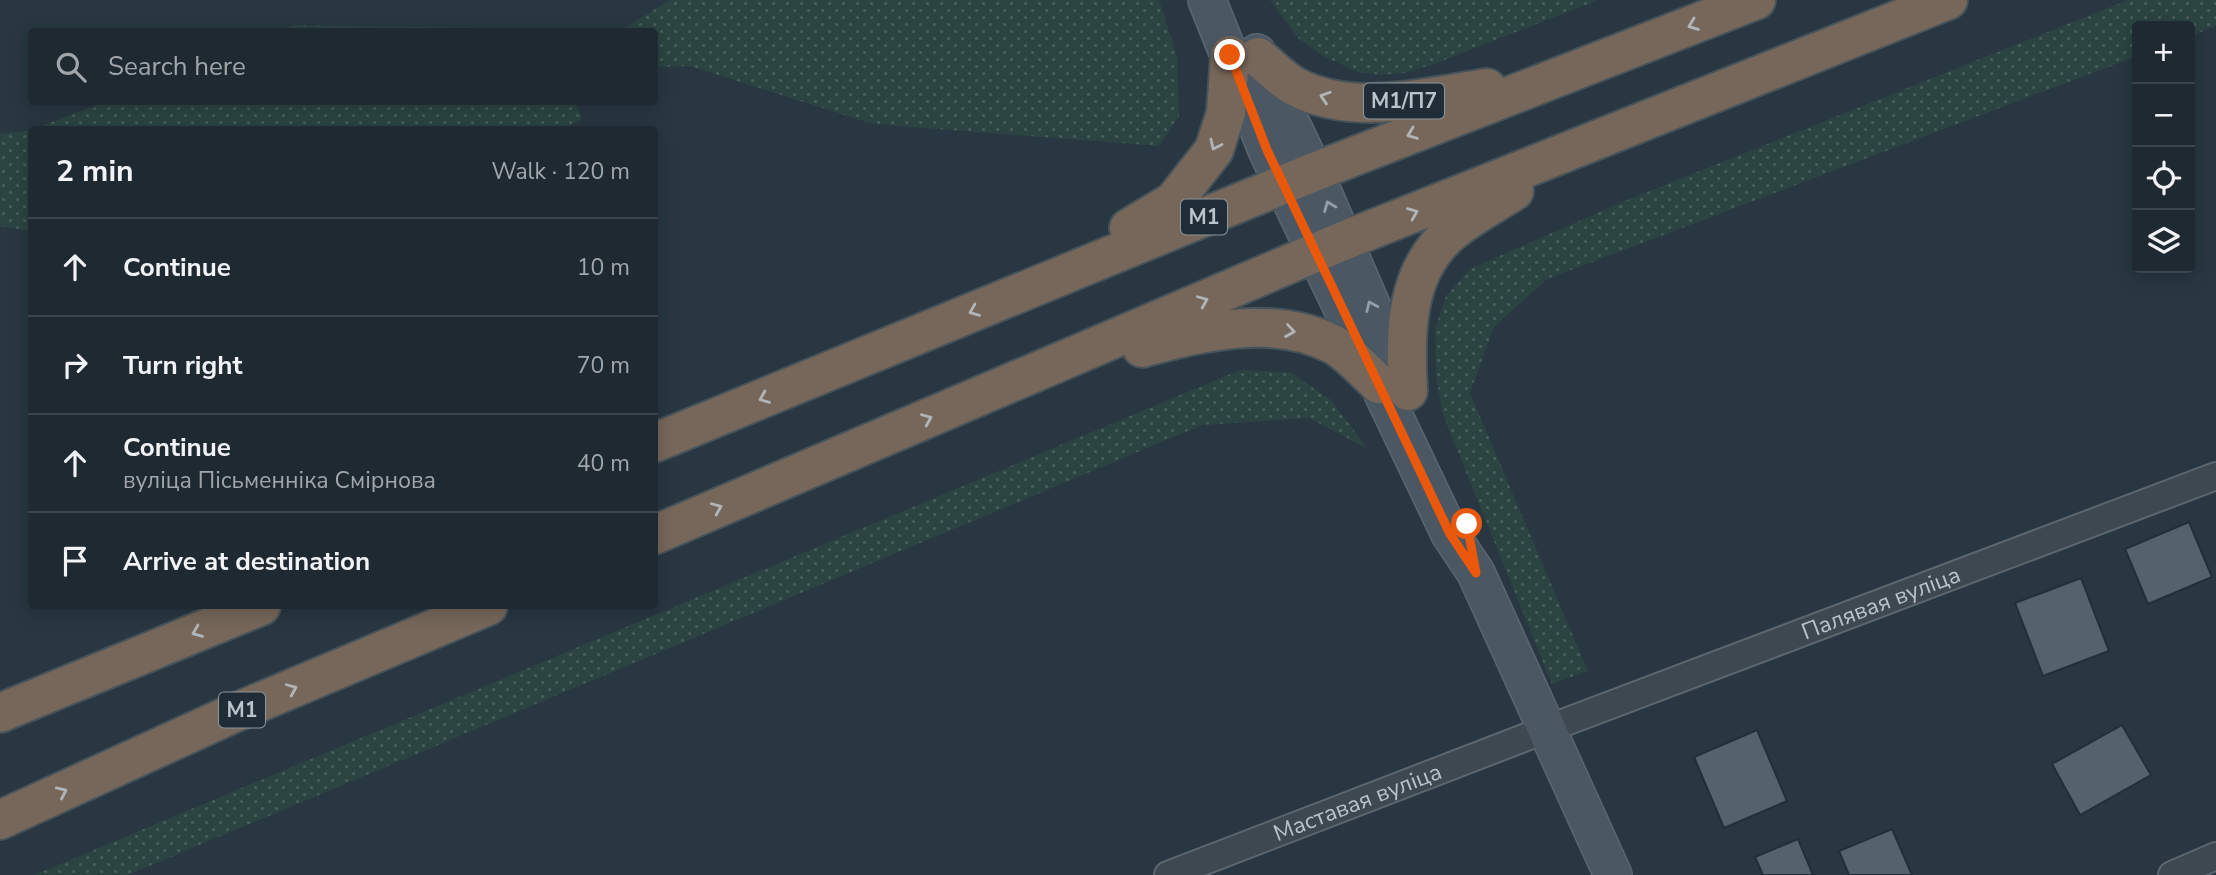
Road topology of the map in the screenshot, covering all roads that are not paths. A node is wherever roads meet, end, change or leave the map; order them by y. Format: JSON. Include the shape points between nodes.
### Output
{"nodes":[{"id":1,"x":1207,"y":0,"type":"edge"},
{"id":2,"x":1232,"y":0,"type":"edge"},
{"id":3,"x":1756,"y":0,"type":"edge"},
{"id":4,"x":1948,"y":0,"type":"edge"},
{"id":5,"x":1244,"y":56,"type":"junction"},
{"id":6,"x":1562,"y":76,"type":"junction"},
{"id":7,"x":1583,"y":145,"type":"junction"},
{"id":8,"x":1300,"y":178,"type":"junction"},
{"id":9,"x":1330,"y":246,"type":"junction"},
{"id":10,"x":1024,"y":290,"type":"junction"},
{"id":11,"x":1008,"y":385,"type":"junction"},
{"id":12,"x":1394,"y":387,"type":"junction"},
{"id":13,"x":658,"y":441,"type":"edge"},
{"id":14,"x":2216,"y":477,"type":"edge"},
{"id":15,"x":658,"y":533,"type":"edge"},
{"id":16,"x":254,"y":609,"type":"edge"},
{"id":17,"x":481,"y":609,"type":"edge"},
{"id":18,"x":0,"y":713,"type":"edge"},
{"id":19,"x":1546,"y":729,"type":"junction"},
{"id":20,"x":0,"y":820,"type":"edge"},
{"id":21,"x":2216,"y":856,"type":"edge"},
{"id":22,"x":1168,"y":875,"type":"edge"},
{"id":23,"x":1613,"y":875,"type":"edge"},
{"id":24,"x":2172,"y":875,"type":"edge"}],
"edges":[{"from":1,"to":5,"type":"street","number":"М1/П7"},
{"from":2,"to":5,"type":"street","number":"М1/П7"},
{"from":3,"to":6,"type":"highway","number":"М1","one_way":true},
{"from":4,"to":7,"type":"highway"},
{"from":6,"to":5,"type":"highway","number":"М1/П7","one_way":true,"via":[[1396,102],[1339,101],[1295,87]]},
{"from":5,"to":8,"type":"street","number":"М1/П7"},
{"from":5,"to":10,"type":"highway","number":"М1/П7","one_way":true,"via":[[1215,148],[1174,201]]},
{"from":6,"to":8,"type":"highway","number":"М1","one_way":true},
{"from":9,"to":7,"type":"highway","one_way":true},
{"from":7,"to":12,"type":"highway","via":[[1453,231],[1425,261],[1411,300]]},
{"from":8,"to":9,"type":"street","number":"М1/П7"},
{"from":8,"to":10,"type":"highway","number":"М1"},
{"from":11,"to":9,"type":"highway","one_way":true},
{"from":9,"to":12,"type":"street"},
{"from":10,"to":13,"type":"highway","number":"М1","one_way":true},
{"from":11,"to":12,"type":"highway","one_way":true,"via":[[1182,337],[1245,328],[1290,330],[1335,345]]},
{"from":15,"to":11,"type":"highway","one_way":true},
{"from":12,"to":19,"type":"street","via":[[1467,524],[1476,573]]},
{"from":14,"to":19,"type":"street","name":"Палявая вуліца"},
{"from":16,"to":18,"type":"highway","one_way":true},
{"from":20,"to":17,"type":"highway","number":"М1","one_way":true,"via":[[234,713]]},
{"from":19,"to":22,"type":"street","name":"Маставая вуліца"},
{"from":19,"to":23,"type":"street"},
{"from":21,"to":24,"type":"street"}]}
